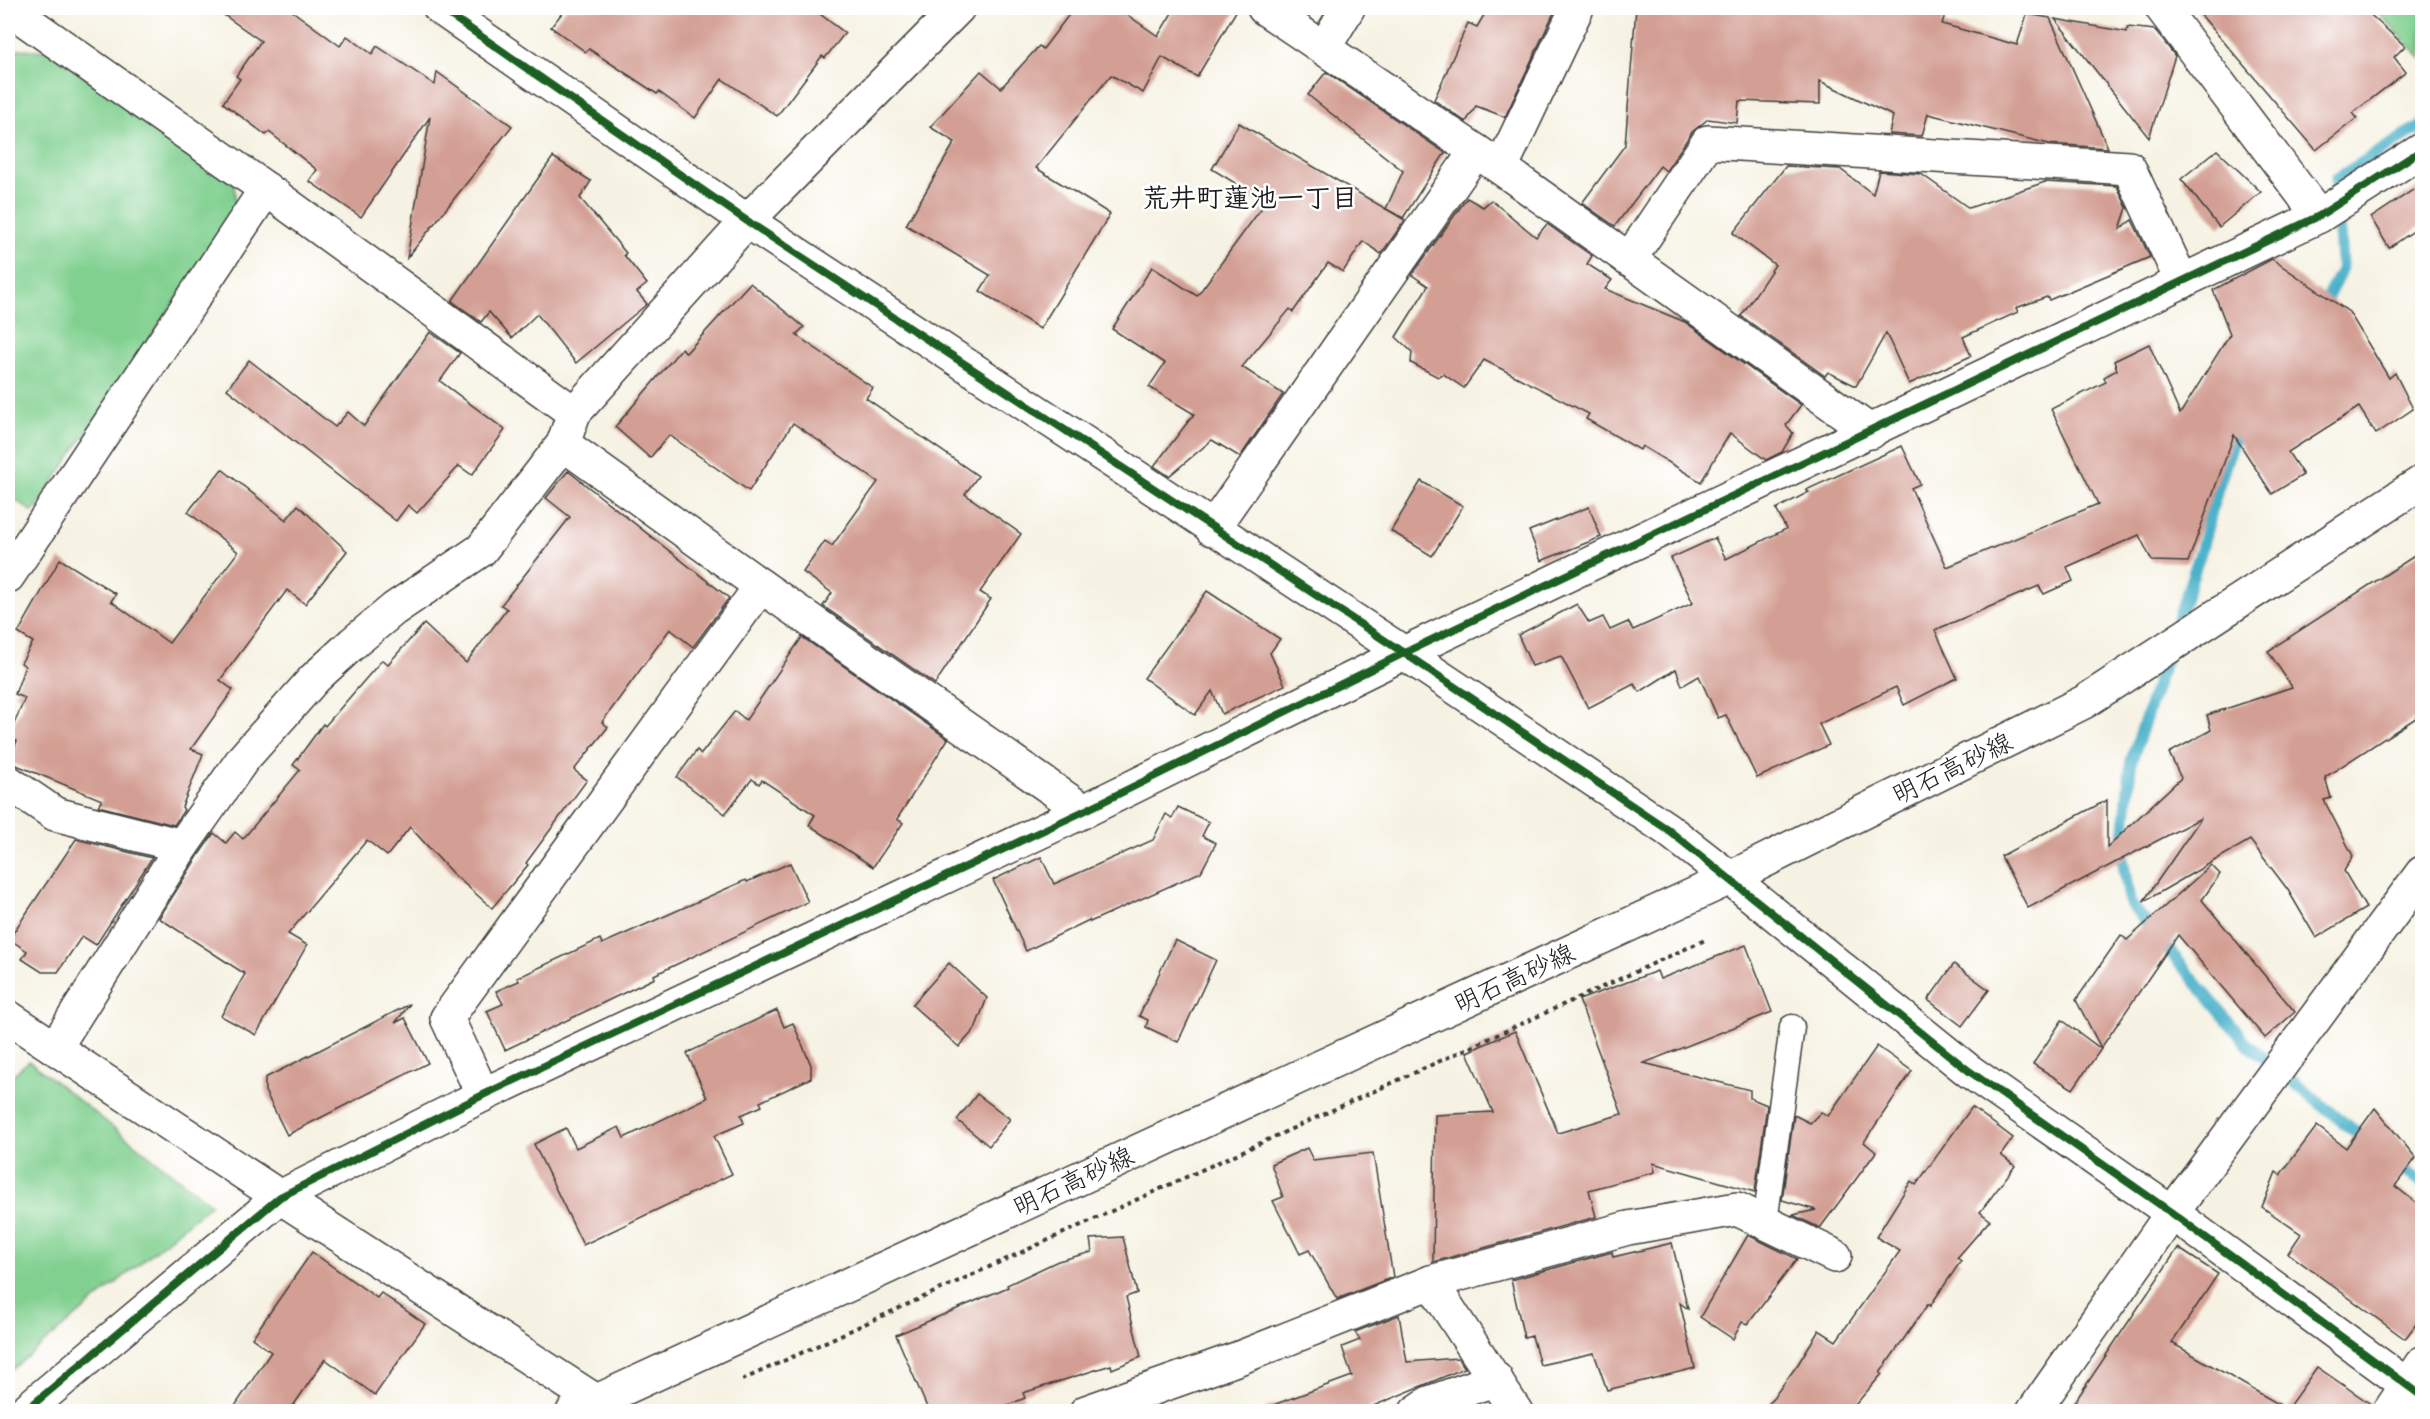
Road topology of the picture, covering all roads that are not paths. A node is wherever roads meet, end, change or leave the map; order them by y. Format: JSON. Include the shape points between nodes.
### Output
{"nodes":[{"id":1,"x":440,"y":8,"type":"edge"},
{"id":2,"x":958,"y":8,"type":"edge"},
{"id":3,"x":1264,"y":8,"type":"edge"},
{"id":4,"x":1348,"y":8,"type":"edge"},
{"id":5,"x":1577,"y":8,"type":"edge"},
{"id":6,"x":2162,"y":8,"type":"edge"},
{"id":7,"x":11,"y":11,"type":"edge"},
{"id":8,"x":1324,"y":48,"type":"junction"},
{"id":9,"x":2422,"y":150,"type":"edge"},
{"id":10,"x":1489,"y":160,"type":"junction"},
{"id":11,"x":266,"y":189,"type":"junction"},
{"id":12,"x":2319,"y":216,"type":"junction"},
{"id":13,"x":747,"y":221,"type":"junction"},
{"id":14,"x":1629,"y":260,"type":"junction"},
{"id":15,"x":2182,"y":282,"type":"junction"},
{"id":16,"x":574,"y":413,"type":"junction"},
{"id":17,"x":1871,"y":432,"type":"junction"},
{"id":18,"x":563,"y":444,"type":"junction"},
{"id":19,"x":2422,"y":482,"type":"edge"},
{"id":20,"x":1212,"y":529,"type":"junction"},
{"id":21,"x":8,"y":576,"type":"edge"},
{"id":22,"x":761,"y":586,"type":"junction"},
{"id":23,"x":1404,"y":653,"type":"junction"},
{"id":24,"x":8,"y":782,"type":"edge"},
{"id":25,"x":1084,"y":811,"type":"junction"},
{"id":26,"x":182,"y":846,"type":"junction"},
{"id":27,"x":2422,"y":873,"type":"edge"},
{"id":28,"x":1730,"y":878,"type":"junction"},
{"id":29,"x":8,"y":1017,"type":"edge"},
{"id":30,"x":1792,"y":1027,"type":"dead end"},
{"id":31,"x":55,"y":1047,"type":"junction"},
{"id":32,"x":483,"y":1095,"type":"junction"},
{"id":33,"x":280,"y":1197,"type":"junction"},
{"id":34,"x":2172,"y":1213,"type":"junction"},
{"id":35,"x":1765,"y":1222,"type":"junction"},
{"id":36,"x":1835,"y":1257,"type":"dead end"},
{"id":37,"x":1431,"y":1282,"type":"junction"},
{"id":38,"x":1496,"y":1380,"type":"junction"},
{"id":39,"x":2417,"y":1381,"type":"edge"},
{"id":40,"x":594,"y":1408,"type":"edge"},
{"id":41,"x":24,"y":1412,"type":"edge"},
{"id":42,"x":1086,"y":1412,"type":"edge"},
{"id":43,"x":1416,"y":1412,"type":"edge"},
{"id":44,"x":1516,"y":1412,"type":"edge"},
{"id":45,"x":2033,"y":1412,"type":"edge"},
{"id":46,"x":2389,"y":1412,"type":"edge"}],
"edges":[{"from":1,"to":13,"type":"street"},
{"from":2,"to":13,"type":"street"},
{"from":3,"to":8,"type":"street"},
{"from":4,"to":8,"type":"street"},
{"from":5,"to":10,"type":"street"},
{"from":6,"to":12,"type":"street"},
{"from":7,"to":11,"type":"street"},
{"from":8,"to":10,"type":"street"},
{"from":9,"to":12,"type":"street"},
{"from":10,"to":14,"type":"street"},
{"from":10,"to":20,"type":"street"},
{"from":11,"to":16,"type":"street"},
{"from":11,"to":21,"type":"street"},
{"from":12,"to":15,"type":"street"},
{"from":13,"to":16,"type":"street"},
{"from":13,"to":20,"type":"street"},
{"from":14,"to":15,"type":"street","via":[[1708,142],[2129,168]]},
{"from":14,"to":17,"type":"street"},
{"from":15,"to":17,"type":"street"},
{"from":16,"to":18,"type":"street"},
{"from":17,"to":23,"type":"street"},
{"from":18,"to":22,"type":"street"},
{"from":18,"to":26,"type":"street","via":[[482,550],[394,609],[285,710],[243,759]]},
{"from":19,"to":28,"type":"street","name":"明石高砂線","via":[[2084,702]]},
{"from":20,"to":23,"type":"street"},
{"from":22,"to":25,"type":"street"},
{"from":22,"to":32,"type":"street","via":[[447,1018]]},
{"from":23,"to":25,"type":"street"},
{"from":23,"to":28,"type":"street","via":[[1667,830]]},
{"from":24,"to":26,"type":"street","via":[[55,814]]},
{"from":25,"to":32,"type":"street"},
{"from":26,"to":31,"type":"street"},
{"from":27,"to":34,"type":"street"},
{"from":28,"to":34,"type":"street","via":[[1969,1071]]},
{"from":28,"to":40,"type":"street","name":"明石高砂線"},
{"from":29,"to":31,"type":"street"},
{"from":30,"to":35,"type":"lane"},
{"from":31,"to":33,"type":"street"},
{"from":32,"to":33,"type":"street"},
{"from":33,"to":40,"type":"street"},
{"from":33,"to":41,"type":"street"},
{"from":34,"to":39,"type":"street"},
{"from":34,"to":45,"type":"street"},
{"from":35,"to":36,"type":"street"},
{"from":35,"to":37,"type":"street","via":[[1737,1209],[1628,1228]]},
{"from":37,"to":38,"type":"street"},
{"from":37,"to":42,"type":"street","via":[[1239,1358]]},
{"from":38,"to":43,"type":"street","via":[[1429,1403]]},
{"from":38,"to":44,"type":"street"},
{"from":39,"to":46,"type":"street"}]}
